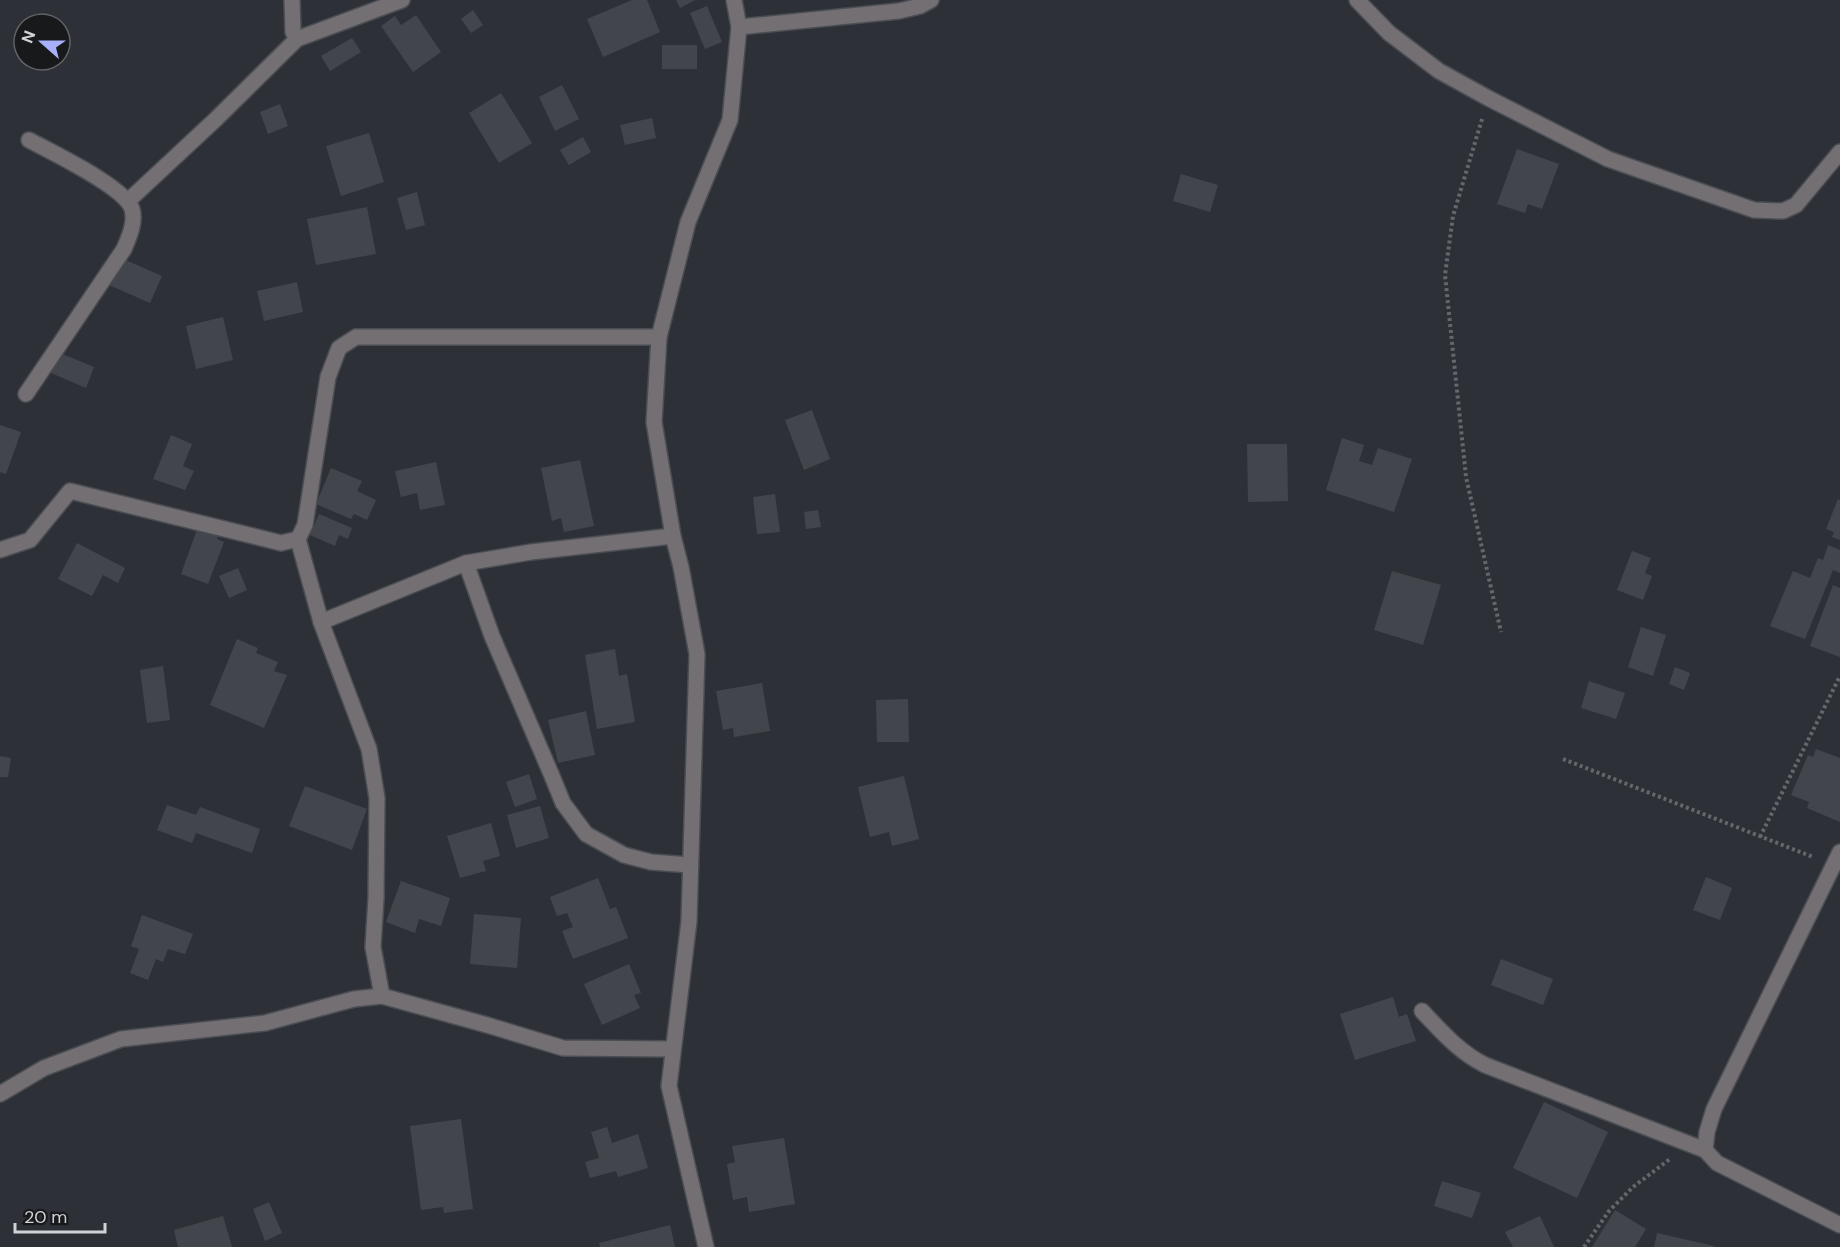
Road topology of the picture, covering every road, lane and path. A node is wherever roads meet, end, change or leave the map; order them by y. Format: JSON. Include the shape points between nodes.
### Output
{"nodes":[{"id":1,"x":292,"y":0,"type":"edge"},
{"id":2,"x":402,"y":0,"type":"edge"},
{"id":3,"x":734,"y":0,"type":"edge"},
{"id":4,"x":931,"y":0,"type":"edge"},
{"id":5,"x":1357,"y":0,"type":"edge"},
{"id":6,"x":739,"y":27,"type":"junction"},
{"id":7,"x":297,"y":39,"type":"junction"},
{"id":8,"x":1488,"y":98,"type":"junction"},
{"id":9,"x":29,"y":140,"type":"dead end"},
{"id":10,"x":1840,"y":152,"type":"edge"},
{"id":11,"x":128,"y":201,"type":"junction"},
{"id":12,"x":659,"y":337,"type":"junction"},
{"id":13,"x":26,"y":394,"type":"dead end"},
{"id":14,"x":673,"y":536,"type":"junction"},
{"id":15,"x":298,"y":539,"type":"junction"},
{"id":16,"x":0,"y":550,"type":"edge"},
{"id":17,"x":466,"y":563,"type":"junction"},
{"id":18,"x":321,"y":622,"type":"junction"},
{"id":19,"x":1501,"y":632,"type":"dead end"},
{"id":20,"x":1840,"y":676,"type":"edge"},
{"id":21,"x":1563,"y":759,"type":"dead end"},
{"id":22,"x":1760,"y":837,"type":"junction"},
{"id":23,"x":1837,"y":858,"type":"edge"},
{"id":24,"x":690,"y":865,"type":"junction"},
{"id":25,"x":382,"y":996,"type":"junction"},
{"id":26,"x":1422,"y":1011,"type":"dead end"},
{"id":27,"x":673,"y":1049,"type":"junction"},
{"id":28,"x":0,"y":1094,"type":"edge"},
{"id":29,"x":1690,"y":1144,"type":"junction"},
{"id":30,"x":1705,"y":1149,"type":"junction"},
{"id":31,"x":1840,"y":1225,"type":"edge"},
{"id":32,"x":706,"y":1247,"type":"edge"},
{"id":33,"x":1584,"y":1247,"type":"edge"}],
"edges":[{"from":1,"to":7,"type":"street","via":[[293,32]]},
{"from":2,"to":7,"type":"street"},
{"from":3,"to":6,"type":"street"},
{"from":4,"to":6,"type":"street","via":[[899,10]]},
{"from":5,"to":8,"type":"street","via":[[1389,33],[1439,71]]},
{"from":6,"to":12,"type":"street","via":[[730,120],[688,222]]},
{"from":7,"to":11,"type":"street"},
{"from":8,"to":10,"type":"street","via":[[1608,159],[1754,210],[1783,211],[1796,205]]},
{"from":8,"to":19,"type":"path","via":[[1453,216],[1445,275],[1466,477]]},
{"from":9,"to":11,"type":"street","via":[[100,178]]},
{"from":11,"to":13,"type":"street","via":[[133,210],[132,228],[124,249]]},
{"from":12,"to":14,"type":"street","via":[[654,422]]},
{"from":12,"to":15,"type":"street","via":[[356,337],[339,348],[328,377],[305,525]]},
{"from":14,"to":17,"type":"street"},
{"from":14,"to":24,"type":"street","via":[[697,654]]},
{"from":15,"to":16,"type":"street","via":[[281,543],[70,491],[30,540]]},
{"from":15,"to":18,"type":"street"},
{"from":17,"to":18,"type":"street"},
{"from":17,"to":24,"type":"street","via":[[492,636],[563,803],[586,834],[624,855]]},
{"from":18,"to":25,"type":"street","via":[[369,749],[376,798],[373,947]]},
{"from":20,"to":22,"type":"path"},
{"from":21,"to":22,"type":"path"},
{"from":22,"to":23,"type":"path"},
{"from":23,"to":30,"type":"street","via":[[1714,1109]]},
{"from":24,"to":27,"type":"street","via":[[689,921]]},
{"from":25,"to":27,"type":"street","via":[[562,1048]]},
{"from":25,"to":28,"type":"street","via":[[354,999],[266,1023],[121,1039],[44,1068]]},
{"from":26,"to":29,"type":"street","via":[[1452,1043],[1485,1065]]},
{"from":27,"to":32,"type":"street","via":[[669,1086]]},
{"from":29,"to":30,"type":"street"},
{"from":29,"to":33,"type":"path","via":[[1608,1211]]},
{"from":30,"to":31,"type":"street","via":[[1717,1163]]}]}
